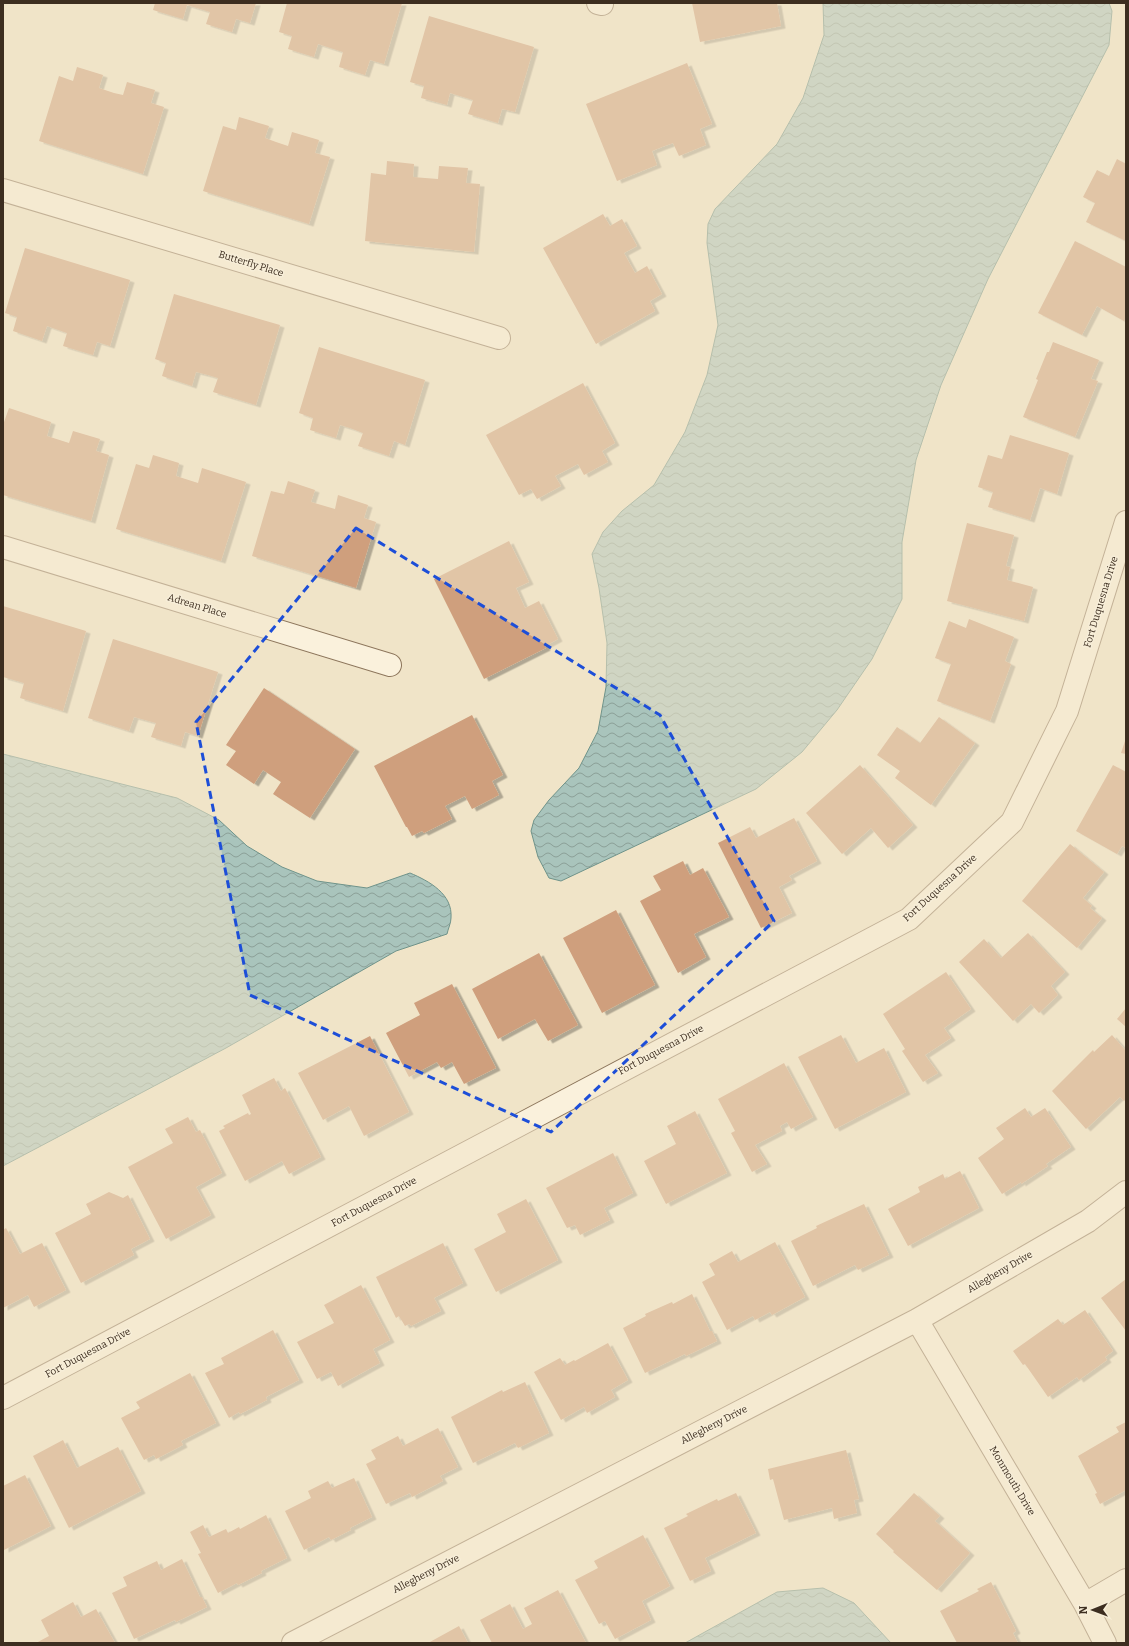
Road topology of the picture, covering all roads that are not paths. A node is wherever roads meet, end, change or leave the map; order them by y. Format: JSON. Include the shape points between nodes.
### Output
{"nodes":[{"id":1,"x":3,"y":190,"type":"edge"},
{"id":2,"x":499,"y":338,"type":"dead end"},
{"id":3,"x":1126,"y":522,"type":"edge"},
{"id":4,"x":3,"y":547,"type":"edge"},
{"id":5,"x":390,"y":665,"type":"dead end"},
{"id":6,"x":1126,"y":1192,"type":"edge"},
{"id":7,"x":917,"y":1320,"type":"junction"},
{"id":8,"x":3,"y":1398,"type":"edge"},
{"id":9,"x":1126,"y":1580,"type":"edge"},
{"id":10,"x":1085,"y":1604,"type":"junction"},
{"id":11,"x":293,"y":1643,"type":"edge"},
{"id":12,"x":1105,"y":1643,"type":"edge"}],
"edges":[{"from":1,"to":2,"type":"street","name":"Butterfly Place"},
{"from":3,"to":8,"type":"street","name":"Fort Duquesna Drive","via":[[1067,711],[1012,822],[909,919]]},
{"from":4,"to":5,"type":"street","name":"Adrean Place"},
{"from":6,"to":7,"type":"street","name":"Allegheny Drive","via":[[1088,1220]]},
{"from":7,"to":10,"type":"street","name":"Monmouth Drive"},
{"from":7,"to":11,"type":"street","name":"Allegheny Drive"},
{"from":9,"to":10,"type":"street"},
{"from":10,"to":12,"type":"street","name":"Monmouth Drive"}]}
